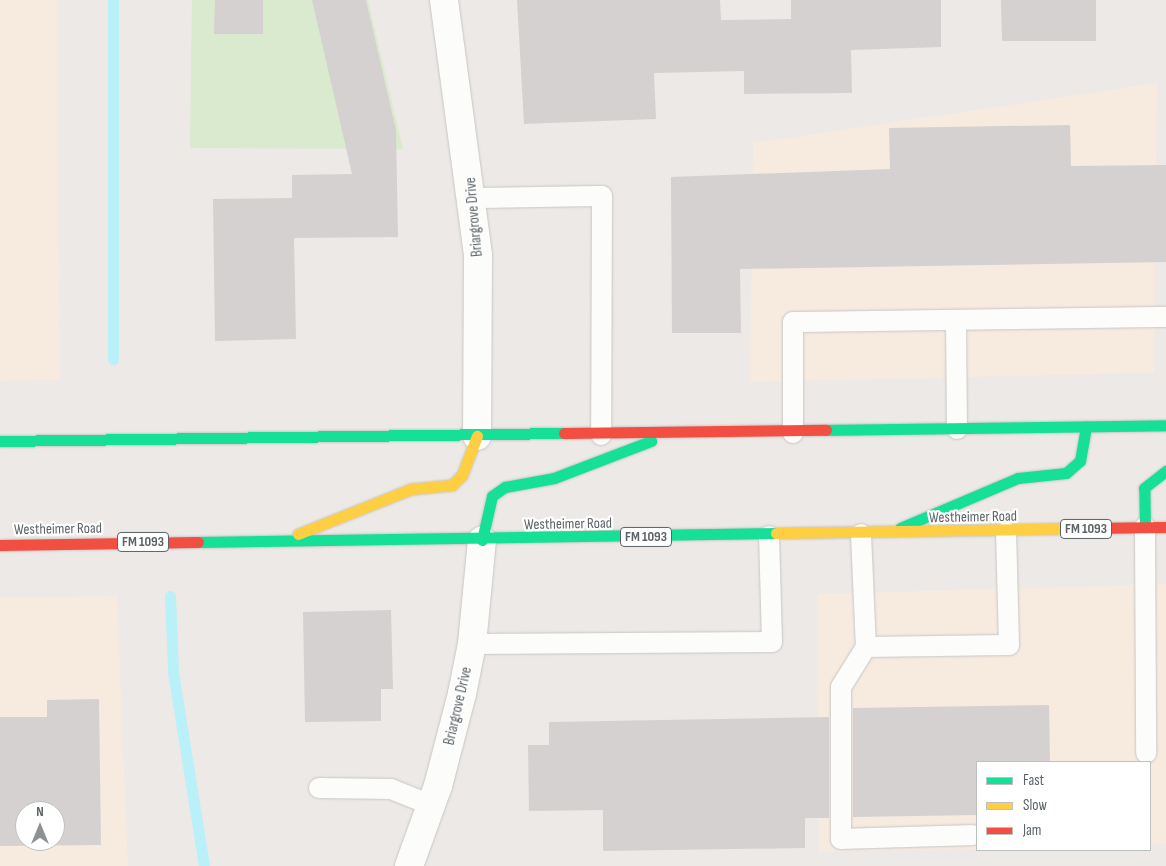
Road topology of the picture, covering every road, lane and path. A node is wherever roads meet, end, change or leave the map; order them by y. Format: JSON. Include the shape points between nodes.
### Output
{"nodes":[{"id":1,"x":444,"y":0,"type":"edge"},
{"id":2,"x":474,"y":198,"type":"junction"},
{"id":3,"x":1166,"y":317,"type":"edge"},
{"id":4,"x":956,"y":320,"type":"junction"},
{"id":5,"x":1166,"y":425,"type":"edge"},
{"id":6,"x":1086,"y":427,"type":"junction"},
{"id":7,"x":957,"y":429,"type":"junction"},
{"id":8,"x":793,"y":433,"type":"junction"},
{"id":9,"x":669,"y":434,"type":"junction"},
{"id":10,"x":601,"y":435,"type":"junction"},
{"id":11,"x":477,"y":436,"type":"junction"},
{"id":12,"x":0,"y":441,"type":"edge"},
{"id":13,"x":1166,"y":471,"type":"edge"},
{"id":14,"x":1145,"y":527,"type":"junction"},
{"id":15,"x":1166,"y":527,"type":"edge"},
{"id":16,"x":1006,"y":532,"type":"junction"},
{"id":17,"x":887,"y":533,"type":"junction"},
{"id":18,"x":861,"y":534,"type":"junction"},
{"id":19,"x":769,"y":536,"type":"junction"},
{"id":20,"x":286,"y":540,"type":"junction"},
{"id":21,"x":482,"y":540,"type":"junction"},
{"id":22,"x":0,"y":545,"type":"edge"},
{"id":23,"x":472,"y":644,"type":"junction"},
{"id":24,"x":866,"y":647,"type":"junction"},
{"id":25,"x":1146,"y":752,"type":"dead end"},
{"id":26,"x":318,"y":788,"type":"dead end"},
{"id":27,"x":431,"y":805,"type":"junction"},
{"id":28,"x":973,"y":836,"type":"dead end"},
{"id":29,"x":416,"y":864,"type":"edge"}],
"edges":[{"from":1,"to":2,"type":"street","name":"Briargrove Drive"},
{"from":2,"to":10,"type":"lane","via":[[602,196]]},
{"from":2,"to":11,"type":"street","name":"Briargrove Drive","via":[[478,255]]},
{"from":3,"to":4,"type":"lane"},
{"from":4,"to":7,"type":"lane"},
{"from":4,"to":8,"type":"lane","via":[[793,322]]},
{"from":5,"to":6,"type":"main road"},
{"from":6,"to":7,"type":"main road"},
{"from":6,"to":17,"type":"main road","via":[[1080,461],[1066,473],[1018,478]]},
{"from":7,"to":8,"type":"main road"},
{"from":8,"to":9,"type":"main road"},
{"from":9,"to":10,"type":"main road"},
{"from":9,"to":21,"type":"main road","via":[[554,478],[505,487],[492,496]]},
{"from":10,"to":11,"type":"main road"},
{"from":11,"to":12,"type":"main road"},
{"from":11,"to":20,"type":"main road","via":[[462,475],[452,485],[411,489]]},
{"from":13,"to":14,"type":"main road","via":[[1144,488]]},
{"from":14,"to":15,"type":"main road","name":"Westheimer Road","number":"FM 1093"},
{"from":14,"to":16,"type":"main road","name":"Westheimer Road","number":"FM 1093"},
{"from":14,"to":25,"type":"lane"},
{"from":16,"to":17,"type":"main road","name":"Westheimer Road","number":"FM 1093"},
{"from":16,"to":24,"type":"lane","via":[[1009,646]]},
{"from":17,"to":18,"type":"main road","name":"Westheimer Road","number":"FM 1093"},
{"from":18,"to":19,"type":"main road","name":"Westheimer Road","number":"FM 1093"},
{"from":18,"to":24,"type":"lane"},
{"from":19,"to":21,"type":"main road","name":"Westheimer Road","number":"FM 1093"},
{"from":19,"to":23,"type":"lane","via":[[772,642]]},
{"from":20,"to":21,"type":"main road","name":"Westheimer Road","number":"FM 1093"},
{"from":20,"to":22,"type":"main road","name":"Westheimer Road","number":"FM 1093"},
{"from":21,"to":23,"type":"street","name":"Briargrove Drive"},
{"from":23,"to":27,"type":"street","name":"Briargrove Drive"},
{"from":24,"to":28,"type":"lane","via":[[840,687],[840,839]]},
{"from":26,"to":27,"type":"lane","via":[[391,789]]},
{"from":27,"to":29,"type":"street","name":"Briargrove Drive"}]}
